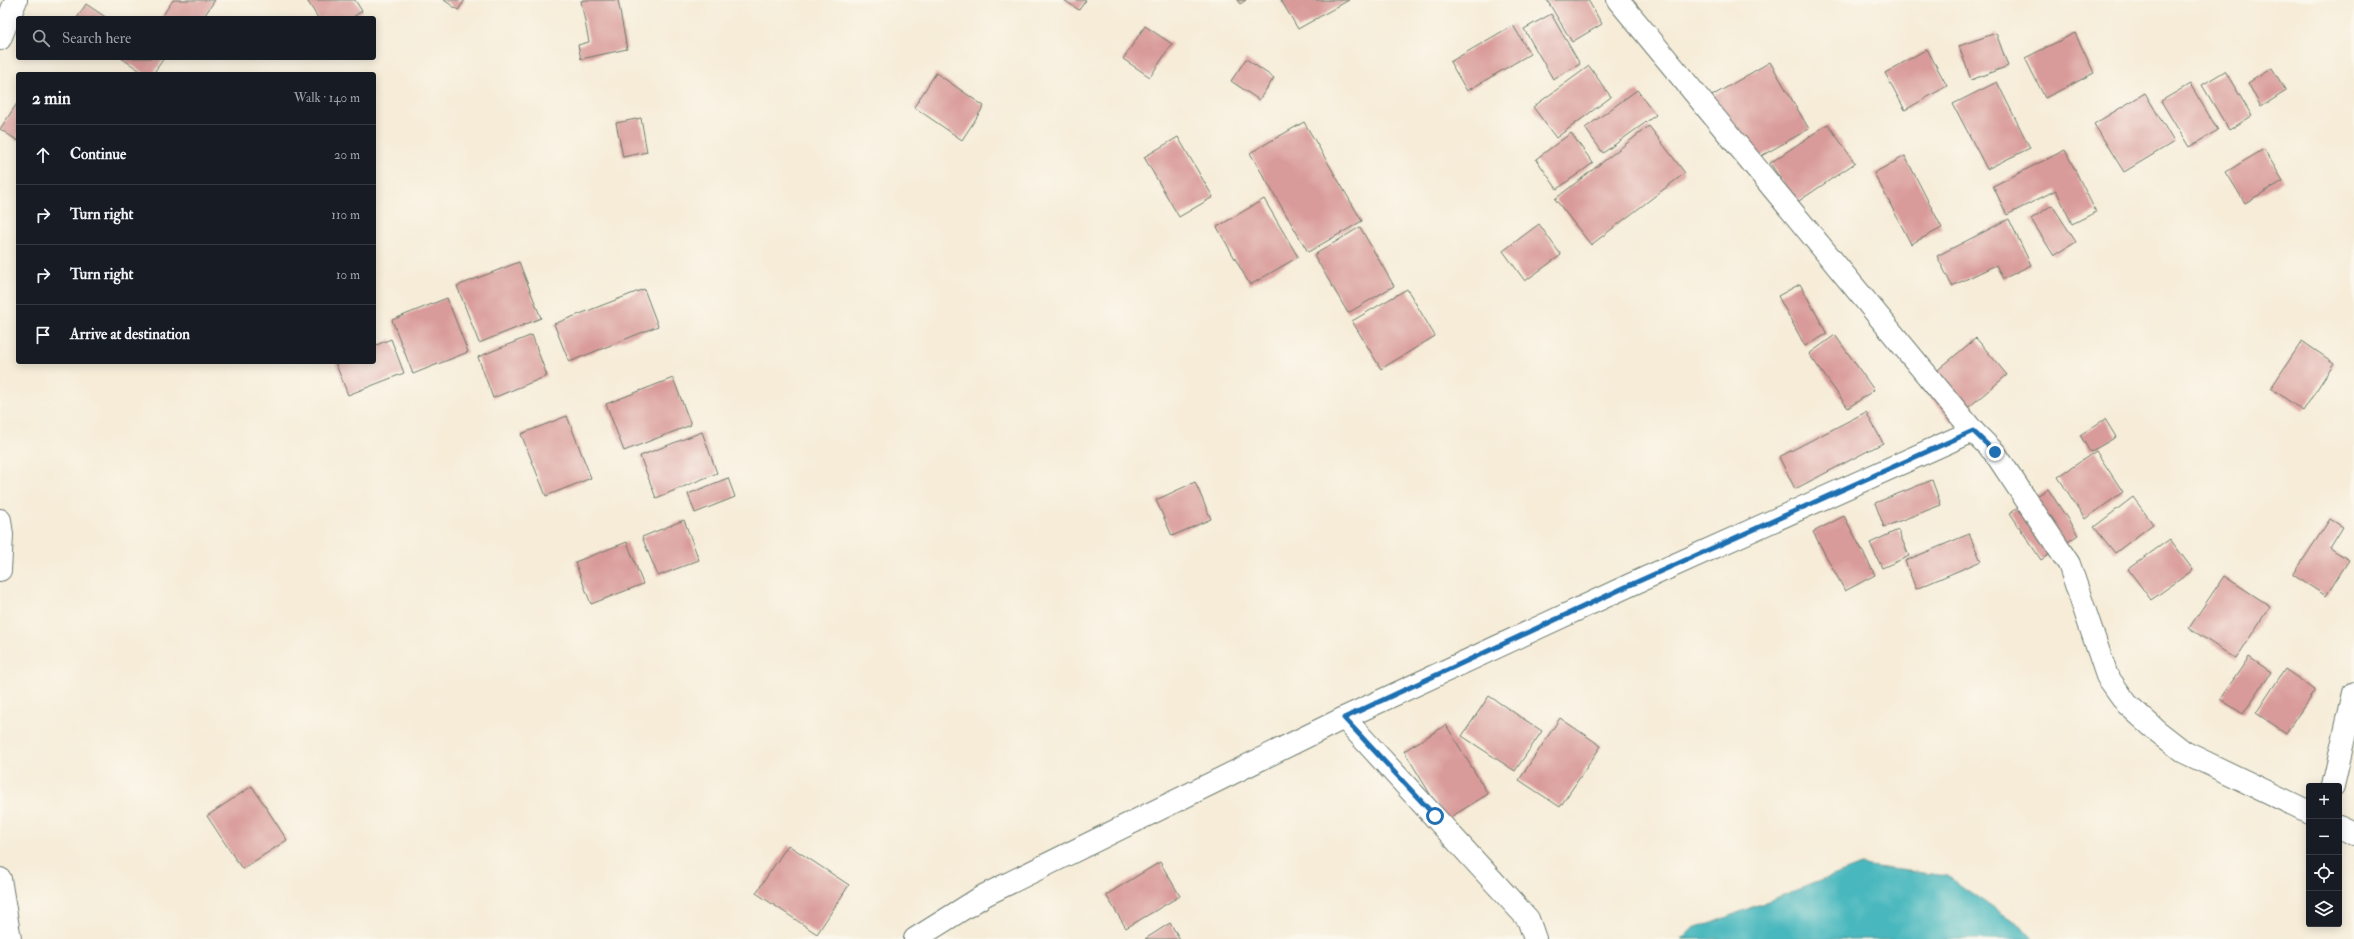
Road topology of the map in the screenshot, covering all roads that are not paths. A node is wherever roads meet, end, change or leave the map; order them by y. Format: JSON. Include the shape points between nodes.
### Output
{"nodes":[{"id":1,"x":16,"y":0,"type":"edge"},
{"id":2,"x":1618,"y":0,"type":"edge"},
{"id":3,"x":0,"y":39,"type":"edge"},
{"id":4,"x":1973,"y":431,"type":"junction"},
{"id":5,"x":0,"y":520,"type":"edge"},
{"id":6,"x":0,"y":570,"type":"edge"},
{"id":7,"x":2354,"y":693,"type":"edge"},
{"id":8,"x":1344,"y":718,"type":"junction"},
{"id":9,"x":2334,"y":783,"type":"edge"},
{"id":10,"x":2306,"y":811,"type":"edge"},
{"id":11,"x":2342,"y":828,"type":"edge"},
{"id":12,"x":2354,"y":834,"type":"edge"},
{"id":13,"x":0,"y":879,"type":"edge"},
{"id":14,"x":10,"y":939,"type":"edge"},
{"id":15,"x":915,"y":939,"type":"edge"},
{"id":16,"x":1535,"y":939,"type":"edge"}],
"edges":[{"from":1,"to":3,"type":"street"},
{"from":2,"to":4,"type":"street"},
{"from":4,"to":8,"type":"street","via":[[1630,585]]},
{"from":4,"to":10,"type":"street","via":[[1995,452],[2069,564],[2107,676],[2127,704],[2157,732],[2184,752]]},
{"from":5,"to":6,"type":"street"},
{"from":7,"to":9,"type":"street"},
{"from":8,"to":15,"type":"street","via":[[985,895]]},
{"from":8,"to":16,"type":"street","via":[[1528,920]]},
{"from":11,"to":12,"type":"street"},
{"from":13,"to":14,"type":"street"}]}
